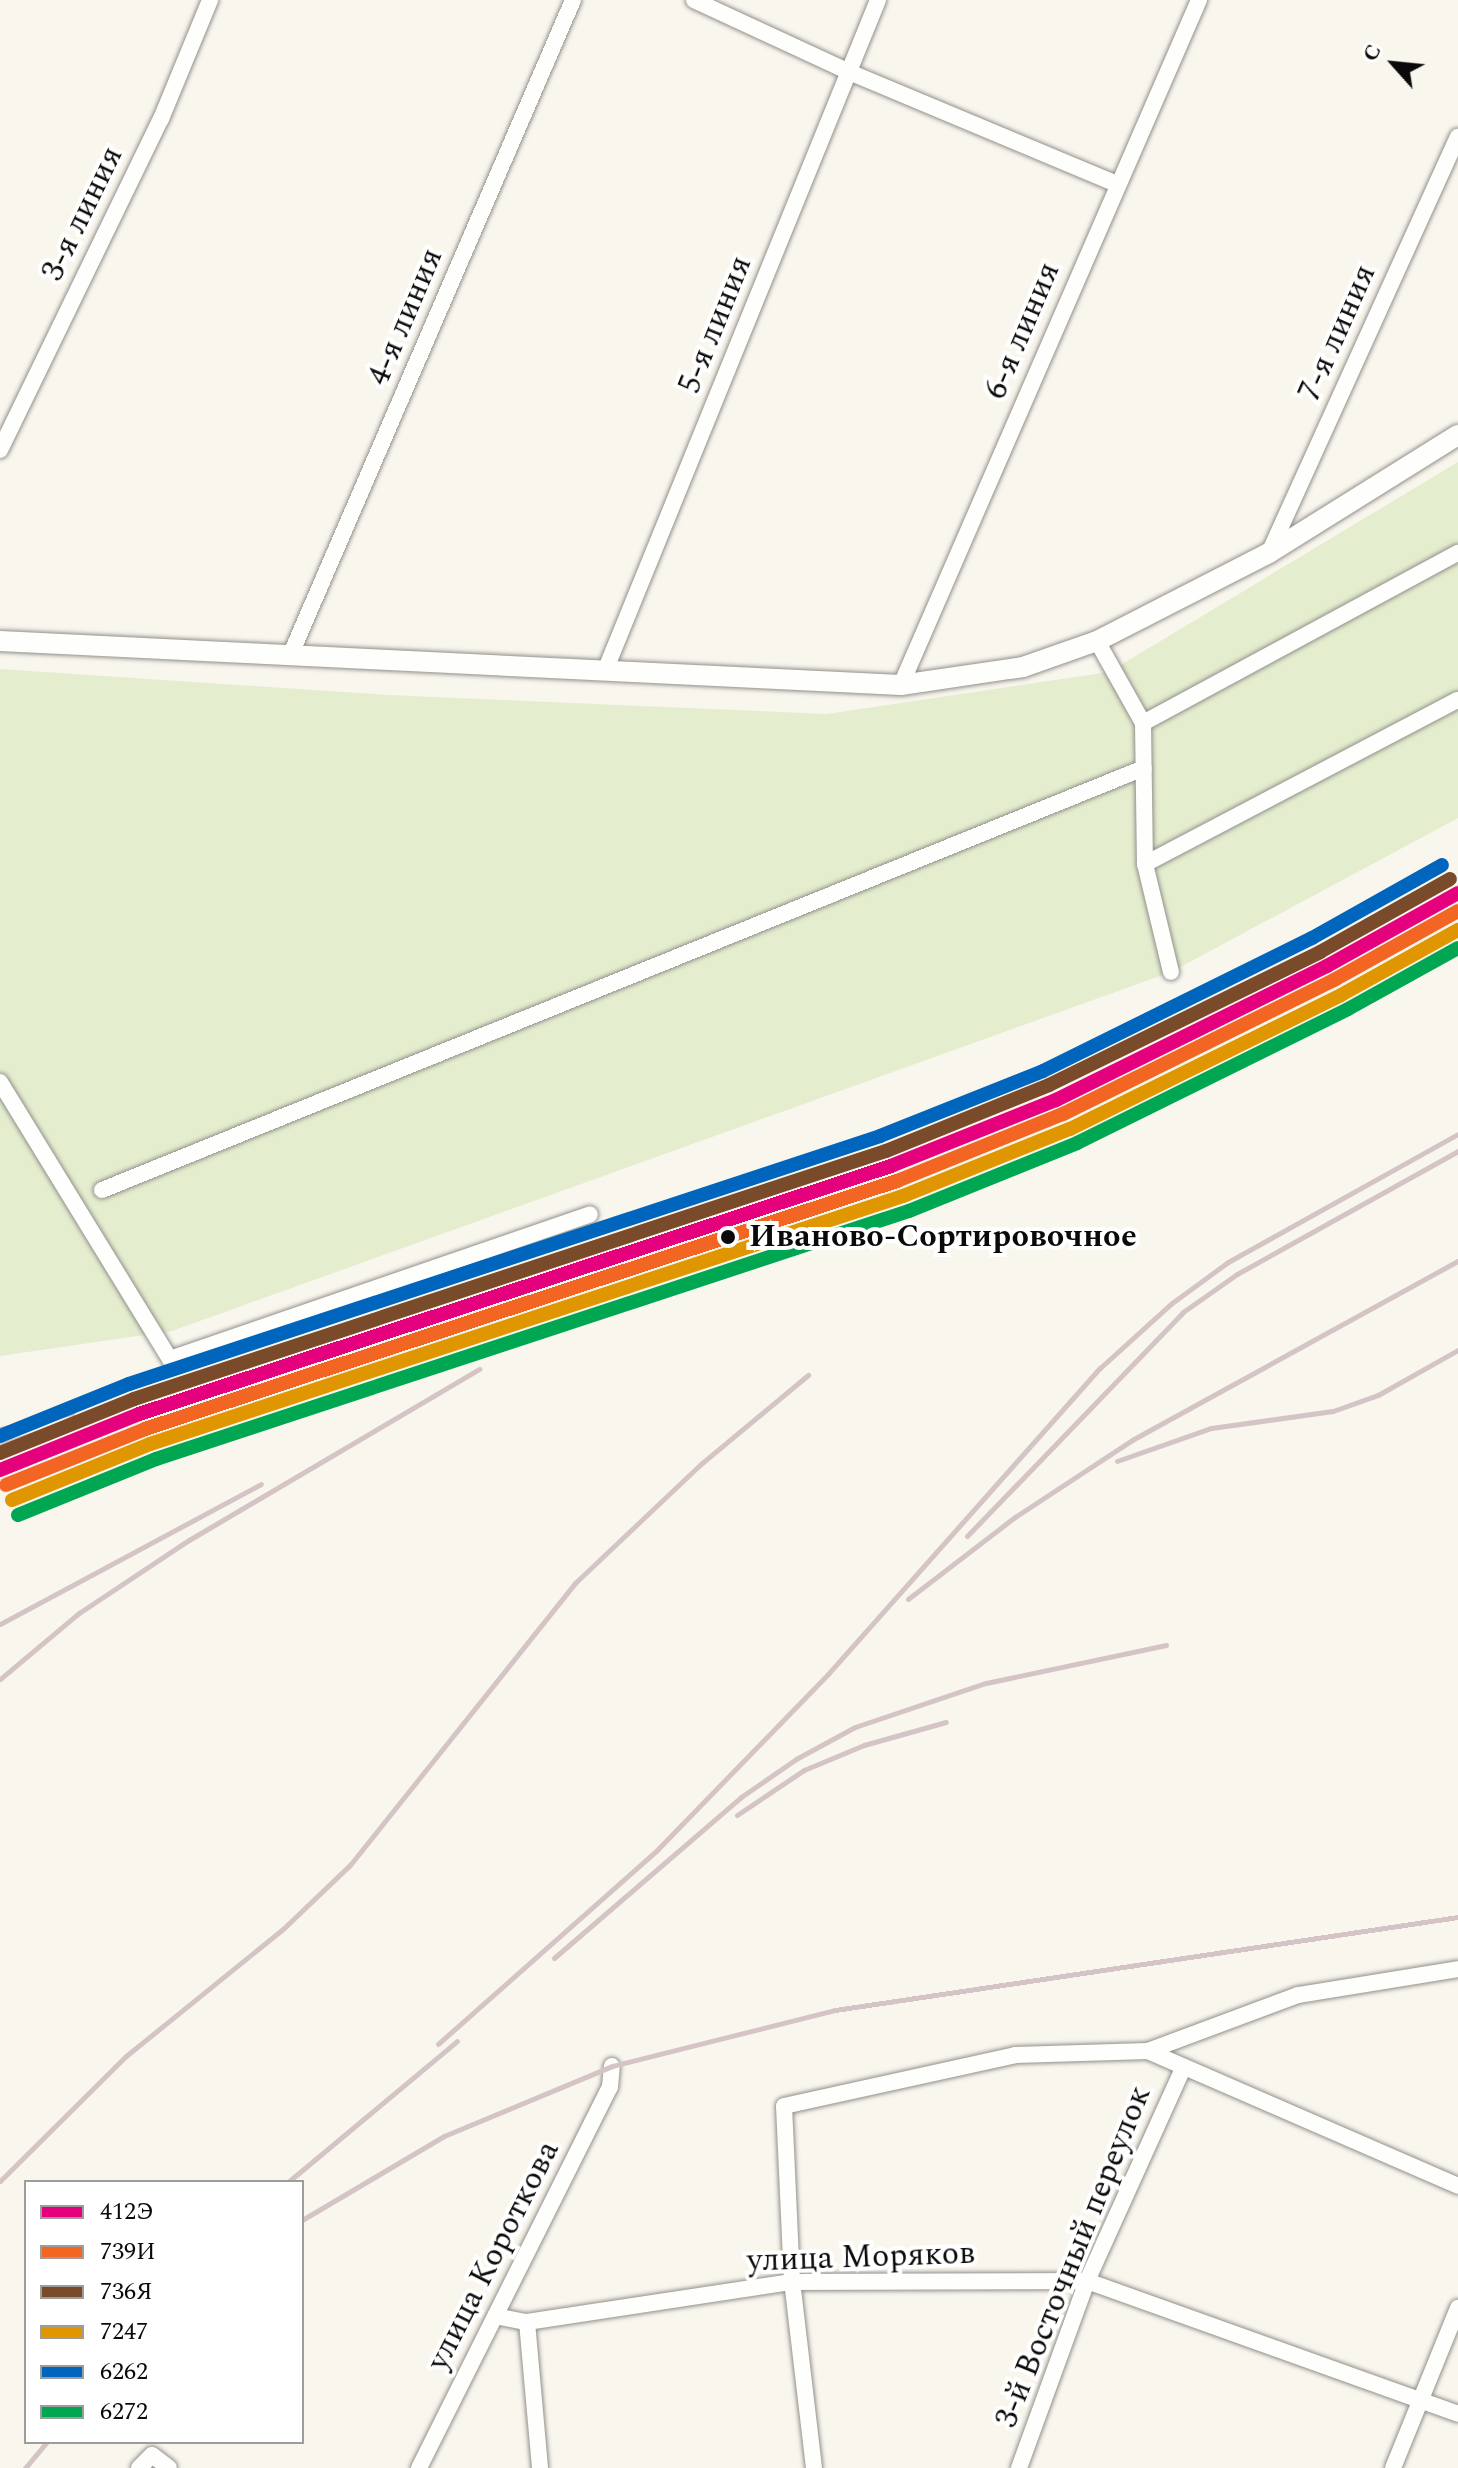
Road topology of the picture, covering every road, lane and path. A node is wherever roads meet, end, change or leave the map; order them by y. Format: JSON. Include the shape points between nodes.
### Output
{"nodes":[{"id":1,"x":210,"y":0,"type":"edge"},
{"id":2,"x":573,"y":0,"type":"edge"},
{"id":3,"x":694,"y":0,"type":"edge"},
{"id":4,"x":878,"y":0,"type":"edge"},
{"id":5,"x":1199,"y":0,"type":"edge"},
{"id":6,"x":849,"y":72,"type":"junction"},
{"id":7,"x":1458,"y":137,"type":"edge"},
{"id":8,"x":1117,"y":184,"type":"junction"},
{"id":9,"x":1458,"y":435,"type":"edge"},
{"id":10,"x":0,"y":450,"type":"edge"},
{"id":11,"x":1269,"y":553,"type":"junction"},
{"id":12,"x":1458,"y":553,"type":"edge"},
{"id":13,"x":0,"y":641,"type":"edge"},
{"id":14,"x":1097,"y":641,"type":"junction"},
{"id":15,"x":290,"y":656,"type":"junction"},
{"id":16,"x":605,"y":671,"type":"junction"},
{"id":17,"x":901,"y":685,"type":"junction"},
{"id":18,"x":1458,"y":700,"type":"edge"},
{"id":19,"x":1143,"y":723,"type":"junction"},
{"id":20,"x":1144,"y":768,"type":"junction"},
{"id":21,"x":1145,"y":864,"type":"junction"},
{"id":22,"x":1171,"y":972,"type":"dead end"},
{"id":23,"x":0,"y":1082,"type":"edge"},
{"id":24,"x":102,"y":1190,"type":"dead end"},
{"id":25,"x":590,"y":1214,"type":"dead end"},
{"id":26,"x":1458,"y":1969,"type":"edge"},
{"id":27,"x":1148,"y":2051,"type":"junction"},
{"id":28,"x":612,"y":2066,"type":"dead end"},
{"id":29,"x":1183,"y":2068,"type":"junction"},
{"id":30,"x":1458,"y":2186,"type":"edge"},
{"id":31,"x":1087,"y":2281,"type":"junction"},
{"id":32,"x":792,"y":2282,"type":"junction"},
{"id":33,"x":1458,"y":2308,"type":"edge"},
{"id":34,"x":495,"y":2316,"type":"junction"},
{"id":35,"x":527,"y":2322,"type":"junction"},
{"id":36,"x":1419,"y":2402,"type":"junction"},
{"id":37,"x":1458,"y":2414,"type":"edge"},
{"id":38,"x":139,"y":2468,"type":"edge"},
{"id":39,"x":169,"y":2468,"type":"edge"},
{"id":40,"x":419,"y":2468,"type":"edge"},
{"id":41,"x":540,"y":2468,"type":"edge"},
{"id":42,"x":814,"y":2468,"type":"edge"},
{"id":43,"x":1019,"y":2468,"type":"edge"},
{"id":44,"x":1393,"y":2468,"type":"edge"}],
"edges":[{"from":1,"to":10,"type":"street","name":"3-я линия","via":[[161,119]]},
{"from":2,"to":15,"type":"street","name":"4-я линия"},
{"from":3,"to":6,"type":"street"},
{"from":4,"to":6,"type":"street","name":"5-я линия"},
{"from":5,"to":8,"type":"street","name":"6-я линия"},
{"from":6,"to":8,"type":"street"},
{"from":6,"to":16,"type":"street","name":"5-я линия"},
{"from":7,"to":11,"type":"street","name":"7-я линия"},
{"from":8,"to":17,"type":"street","name":"6-я линия"},
{"from":9,"to":11,"type":"street"},
{"from":11,"to":14,"type":"street"},
{"from":12,"to":19,"type":"street"},
{"from":13,"to":15,"type":"street"},
{"from":14,"to":17,"type":"street","via":[[1023,667]]},
{"from":14,"to":19,"type":"street"},
{"from":15,"to":16,"type":"street"},
{"from":16,"to":17,"type":"street"},
{"from":18,"to":21,"type":"street"},
{"from":19,"to":20,"type":"street"},
{"from":20,"to":21,"type":"street"},
{"from":20,"to":24,"type":"street"},
{"from":21,"to":22,"type":"street"},
{"from":23,"to":25,"type":"street","via":[[170,1359]]},
{"from":26,"to":27,"type":"street","via":[[1298,1995]]},
{"from":27,"to":29,"type":"street"},
{"from":27,"to":32,"type":"street","via":[[1015,2055],[784,2106]]},
{"from":28,"to":34,"type":"street","name":"улица Короткова","via":[[610,2087]]},
{"from":29,"to":30,"type":"street"},
{"from":29,"to":31,"type":"street","name":"3-й Восточный переулок"},
{"from":31,"to":32,"type":"street","name":"улица Моряков"},
{"from":31,"to":36,"type":"street"},
{"from":31,"to":43,"type":"street","name":"3-й Восточный переулок"},
{"from":32,"to":35,"type":"street","name":"улица Моряков"},
{"from":32,"to":42,"type":"street"},
{"from":33,"to":36,"type":"street"},
{"from":34,"to":35,"type":"street","name":"улица Моряков"},
{"from":34,"to":40,"type":"street","name":"улица Короткова"},
{"from":35,"to":41,"type":"street"},
{"from":36,"to":37,"type":"street"},
{"from":36,"to":44,"type":"street"},
{"from":38,"to":39,"type":"street","via":[[152,2455]]}]}
